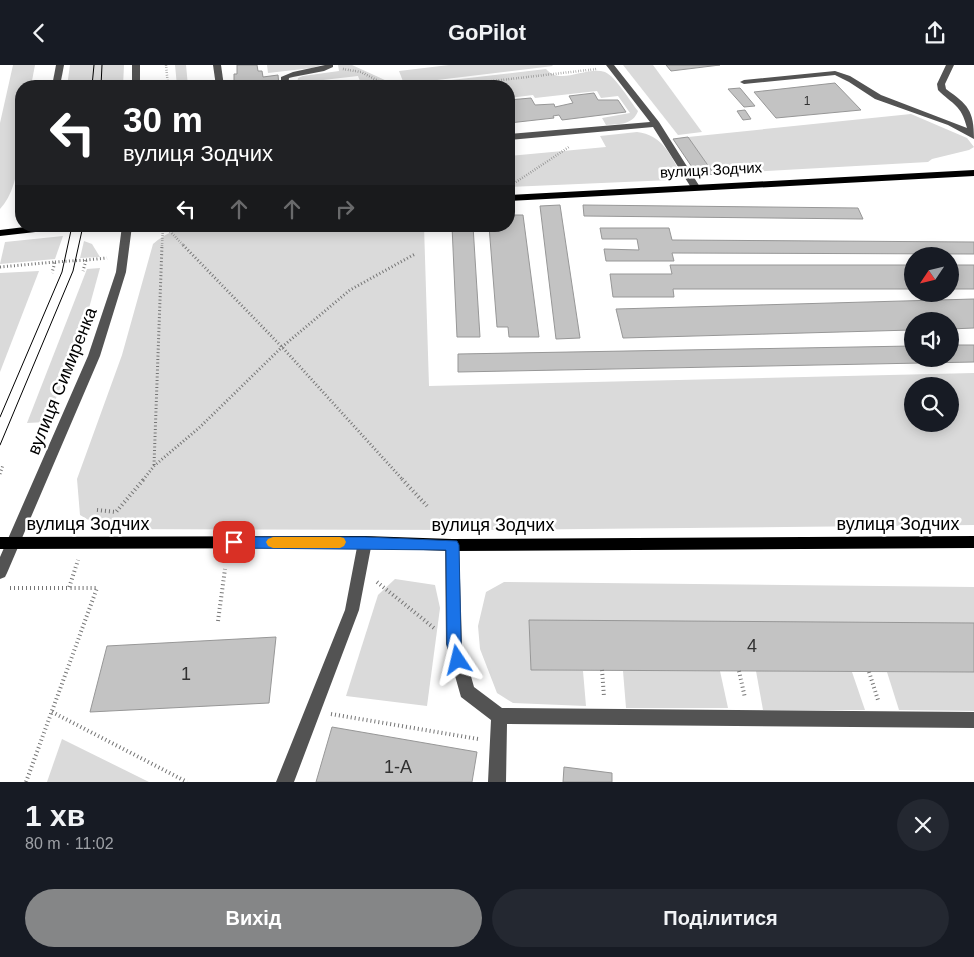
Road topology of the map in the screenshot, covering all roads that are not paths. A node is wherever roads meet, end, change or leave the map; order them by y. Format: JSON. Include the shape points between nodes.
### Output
{"nodes":[{"id":1,"x":60,"y":65,"type":"edge"},
{"id":2,"x":136,"y":65,"type":"edge"},
{"id":3,"x":217,"y":65,"type":"edge"},
{"id":4,"x":950,"y":65,"type":"edge"},
{"id":5,"x":329,"y":66,"type":"edge"},
{"id":6,"x":611,"y":66,"type":"edge"},
{"id":7,"x":57,"y":80,"type":"edge"},
{"id":8,"x":136,"y":80,"type":"edge"},
{"id":9,"x":219,"y":80,"type":"edge"},
{"id":10,"x":285,"y":80,"type":"edge"},
{"id":11,"x":744,"y":82,"type":"dead end"},
{"id":12,"x":656,"y":125,"type":"junction"},
{"id":13,"x":515,"y":136,"type":"edge"},
{"id":14,"x":974,"y":136,"type":"edge"},
{"id":15,"x":974,"y":173,"type":"edge"},
{"id":16,"x":696,"y":187,"type":"junction"},
{"id":17,"x":515,"y":198,"type":"edge"},
{"id":18,"x":15,"y":229,"type":"edge"},
{"id":19,"x":126,"y":232,"type":"edge"},
{"id":20,"x":0,"y":233,"type":"edge"},
{"id":21,"x":365,"y":542,"type":"junction"},
{"id":22,"x":974,"y":542,"type":"edge"},
{"id":23,"x":6,"y":543,"type":"edge"},
{"id":24,"x":452,"y":545,"type":"junction"},
{"id":25,"x":0,"y":573,"type":"edge"},
{"id":26,"x":499,"y":716,"type":"junction"},
{"id":27,"x":974,"y":721,"type":"edge"},
{"id":28,"x":285,"y":782,"type":"edge"},
{"id":29,"x":496,"y":782,"type":"edge"}],
"edges":[{"from":1,"to":7,"type":"street"},
{"from":2,"to":8,"type":"street"},
{"from":3,"to":9,"type":"street"},
{"from":4,"to":14,"type":"street","via":[[941,84],[942,90],[961,104]]},
{"from":5,"to":10,"type":"street","via":[[291,74]]},
{"from":6,"to":12,"type":"street"},
{"from":11,"to":14,"type":"street","via":[[835,73],[846,76],[877,97],[947,122]]},
{"from":12,"to":13,"type":"street"},
{"from":12,"to":16,"type":"street"},
{"from":15,"to":16,"type":"main road","name":"вулиця Зодчих"},
{"from":16,"to":17,"type":"main road","name":"вулиця Зодчих"},
{"from":18,"to":20,"type":"main road"},
{"from":19,"to":23,"type":"street","name":"вулиця Симиренка","via":[[121,272],[94,356]]},
{"from":21,"to":23,"type":"main road","name":"вулиця Зодчих"},
{"from":21,"to":24,"type":"main road","name":"вулиця Зодчих"},
{"from":21,"to":28,"type":"street","via":[[352,610]]},
{"from":22,"to":24,"type":"main road","name":"вулиця Зодчих"},
{"from":23,"to":25,"type":"street","name":"вулиця Симиренка"},
{"from":24,"to":26,"type":"street","via":[[454,644],[467,692]]},
{"from":26,"to":27,"type":"street"},
{"from":26,"to":29,"type":"street"}]}
